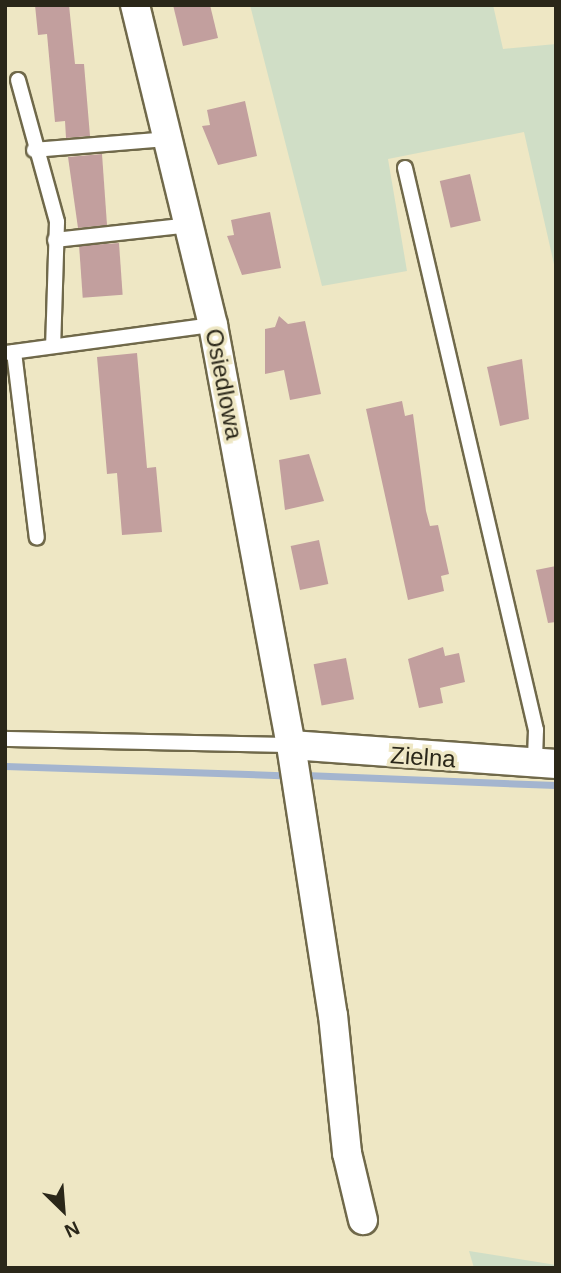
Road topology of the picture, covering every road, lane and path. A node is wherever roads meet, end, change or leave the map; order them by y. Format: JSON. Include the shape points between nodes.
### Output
{"nodes":[{"id":1,"x":135,"y":5,"type":"edge"},
{"id":2,"x":18,"y":80,"type":"dead end"},
{"id":3,"x":169,"y":139,"type":"junction"},
{"id":4,"x":34,"y":150,"type":"junction"},
{"id":5,"x":405,"y":168,"type":"dead end"},
{"id":6,"x":190,"y":225,"type":"junction"},
{"id":7,"x":55,"y":240,"type":"junction"},
{"id":8,"x":213,"y":325,"type":"junction"},
{"id":9,"x":53,"y":346,"type":"junction"},
{"id":10,"x":10,"y":353,"type":"edge"},
{"id":11,"x":37,"y":538,"type":"dead end"},
{"id":12,"x":5,"y":739,"type":"edge"},
{"id":13,"x":292,"y":756,"type":"junction"},
{"id":14,"x":545,"y":764,"type":"edge"},
{"id":15,"x":363,"y":1220,"type":"dead end"}],
"edges":[{"from":1,"to":3,"type":"street","name":"Osiedlowa"},
{"from":2,"to":4,"type":"lane"},
{"from":3,"to":4,"type":"lane"},
{"from":3,"to":6,"type":"street","name":"Osiedlowa"},
{"from":4,"to":7,"type":"lane","via":[[57,222]]},
{"from":5,"to":14,"type":"lane"},
{"from":6,"to":7,"type":"lane"},
{"from":6,"to":8,"type":"street","name":"Osiedlowa"},
{"from":7,"to":9,"type":"lane"},
{"from":8,"to":9,"type":"lane"},
{"from":8,"to":13,"type":"street","name":"Osiedlowa"},
{"from":9,"to":10,"type":"lane"},
{"from":10,"to":11,"type":"lane"},
{"from":12,"to":13,"type":"lane"},
{"from":13,"to":14,"type":"street","name":"Zielna"},
{"from":13,"to":15,"type":"street","name":"Osiedlowa","via":[[333,1015],[347,1153]]}]}
